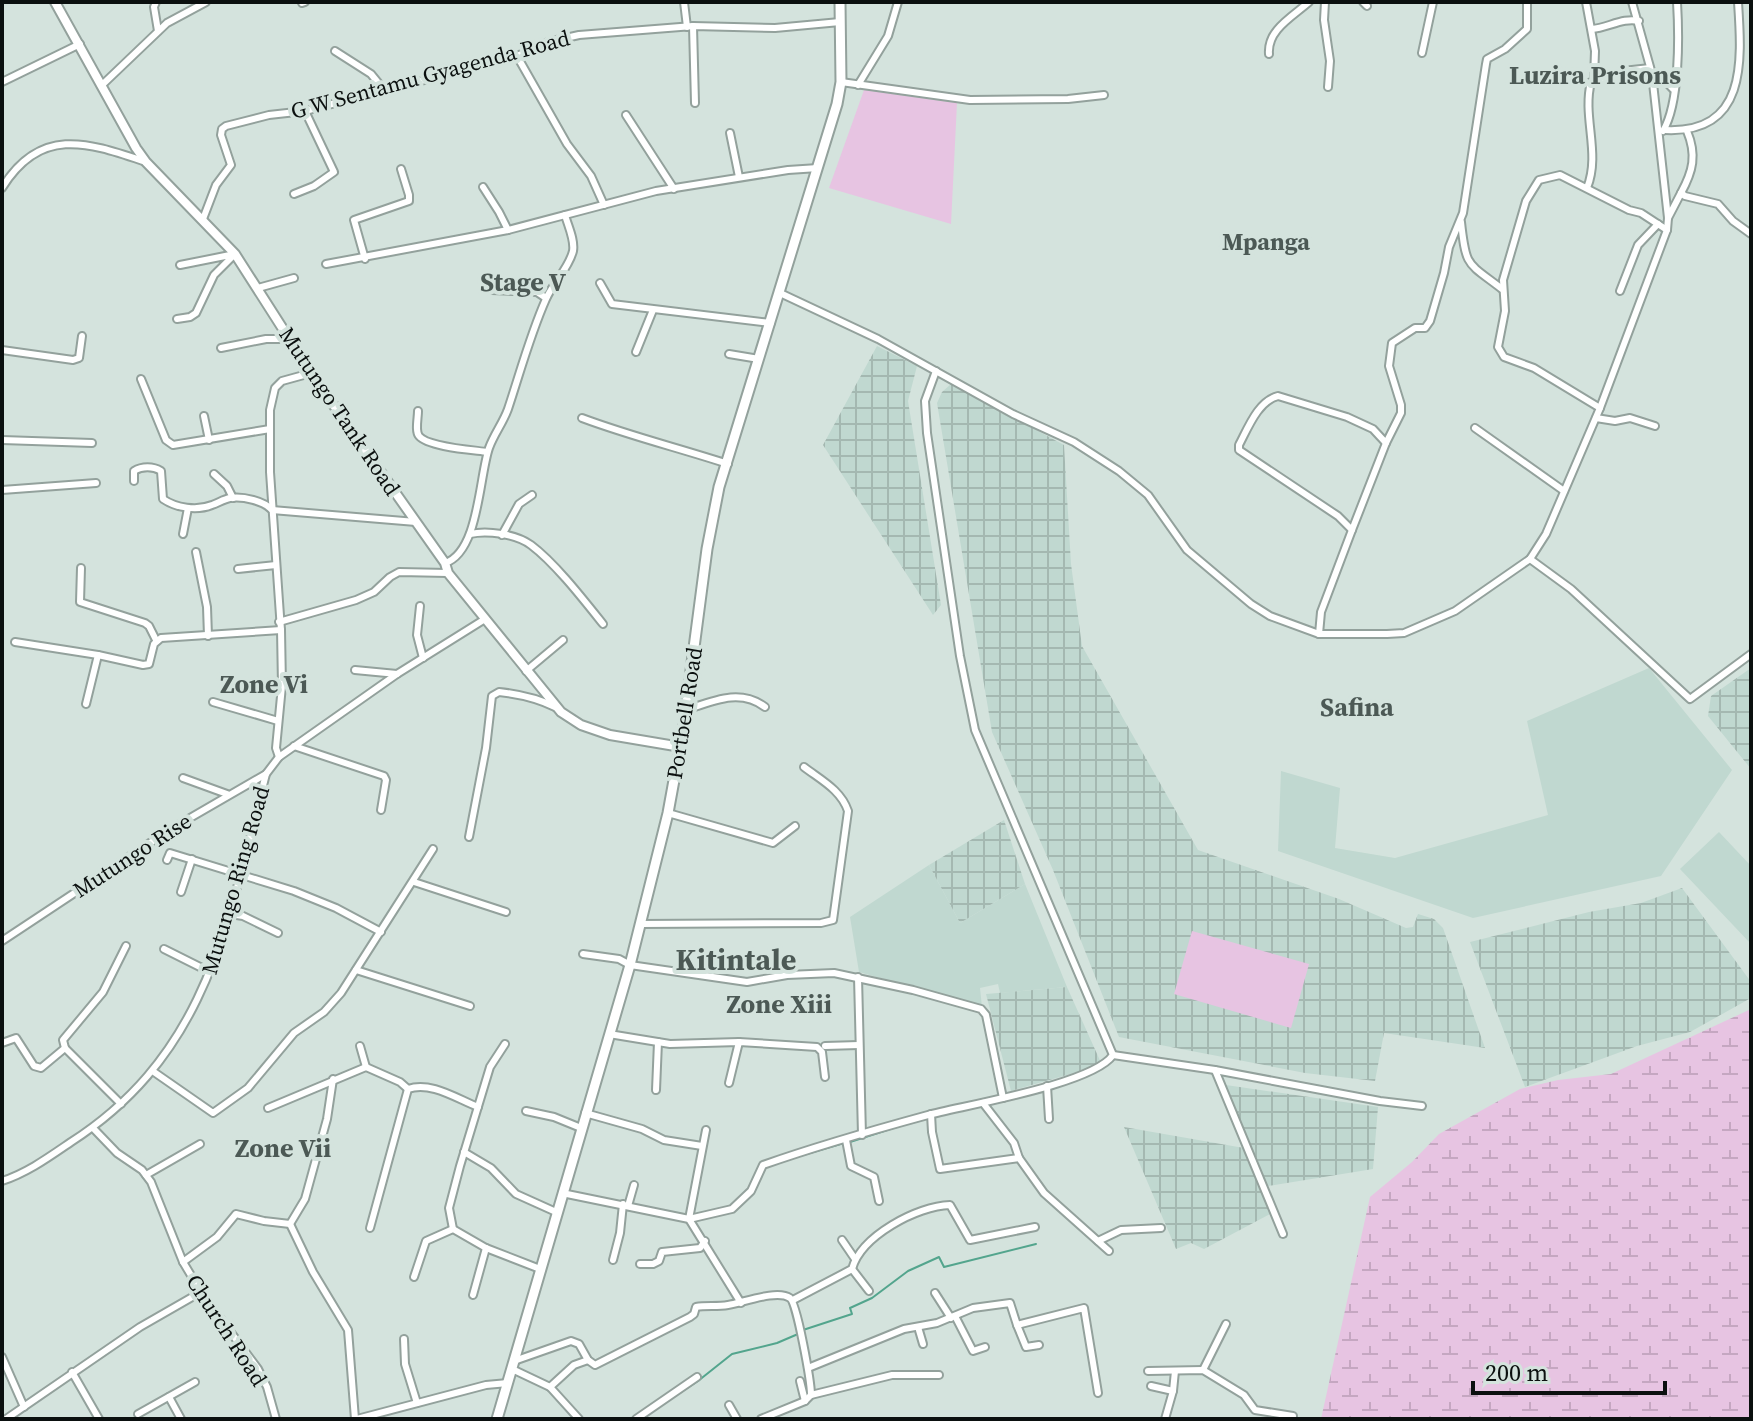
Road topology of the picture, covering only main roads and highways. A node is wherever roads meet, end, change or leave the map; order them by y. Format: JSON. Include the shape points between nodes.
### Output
{"nodes":[{"id":1,"x":840,"y":2,"type":"edge"},
{"id":2,"x":497,"y":1419,"type":"edge"}],
"edges":[{"from":1,"to":2,"type":"main road","name":"Portbell Road","via":[[841,82],[834,117],[712,520],[668,813],[630,965]]}]}
